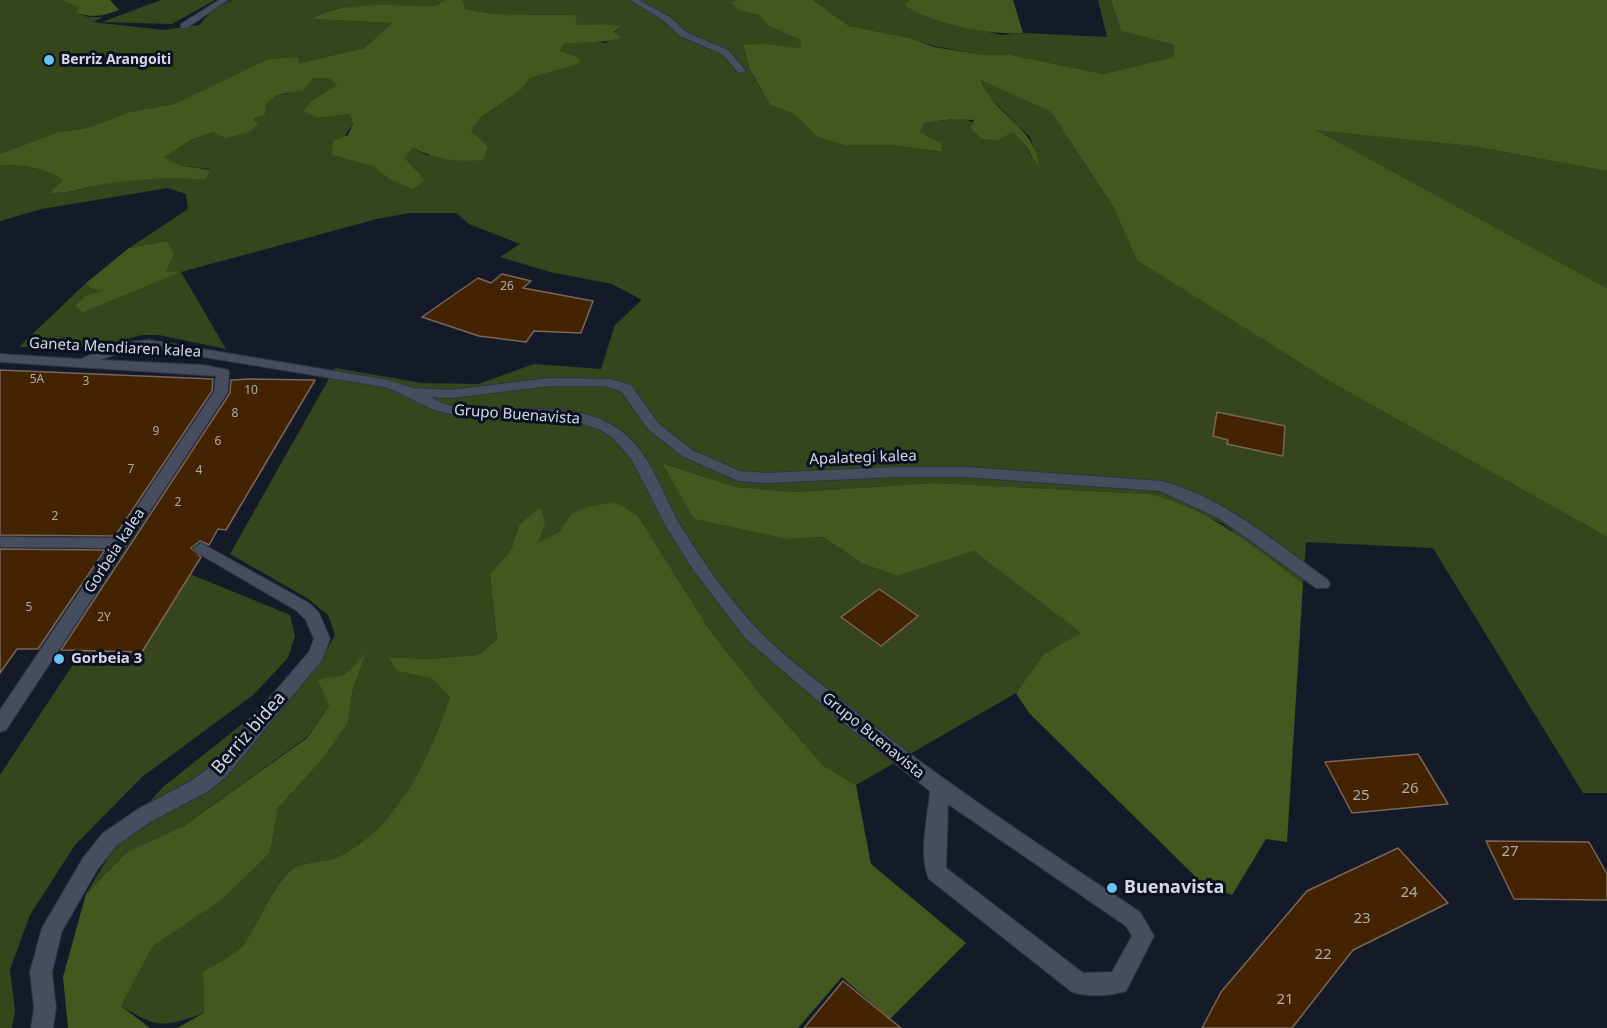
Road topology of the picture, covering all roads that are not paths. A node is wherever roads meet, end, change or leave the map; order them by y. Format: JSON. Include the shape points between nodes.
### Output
{"nodes":[{"id":1,"x":224,"y":0,"type":"edge"},
{"id":2,"x":634,"y":0,"type":"edge"},
{"id":3,"x":184,"y":26,"type":"dead end"},
{"id":4,"x":742,"y":71,"type":"dead end"},
{"id":5,"x":0,"y":358,"type":"edge"},
{"id":6,"x":84,"y":362,"type":"junction"},
{"id":7,"x":225,"y":376,"type":"joint"},
{"id":8,"x":412,"y":392,"type":"junction"},
{"id":9,"x":0,"y":542,"type":"edge"},
{"id":10,"x":120,"y":543,"type":"junction"},
{"id":11,"x":201,"y":548,"type":"dead end"},
{"id":12,"x":1322,"y":584,"type":"dead end"},
{"id":13,"x":0,"y":725,"type":"edge"},
{"id":14,"x":940,"y":790,"type":"junction"},
{"id":15,"x":42,"y":1028,"type":"edge"}],
"edges":[{"from":1,"to":3,"type":"street"},
{"from":2,"to":4,"type":"street","via":[[668,19],[683,34],[725,52]]},
{"from":5,"to":6,"type":"street","name":"Ganeta Mendiaren kalea"},
{"from":6,"to":7,"type":"street","name":"Ganeta Mendiaren kalea","via":[[203,369]]},
{"from":6,"to":8,"type":"street","name":"Grupo Buenavista","via":[[124,346],[149,344],[388,384]]},
{"from":7,"to":10,"type":"street","name":"Gorbeia kalea","via":[[221,392]]},
{"from":8,"to":12,"type":"street","name":"Apalategi kalea","via":[[451,394],[550,382],[605,382],[626,388],[653,426],[687,453],[738,476],[966,472],[1162,486],[1189,494],[1226,514]]},
{"from":8,"to":14,"type":"street","name":"Grupo Buenavista","via":[[447,410],[563,415],[585,418],[608,428],[625,442],[645,470],[705,574],[753,636]]},
{"from":9,"to":10,"type":"street"},
{"from":10,"to":13,"type":"street","name":"Gorbeia kalea"},
{"from":11,"to":15,"type":"street","name":"Berriz bidea","via":[[303,607],[313,616],[322,639],[316,655],[219,771],[110,839],[90,864],[52,928],[41,972],[45,1008]]},
{"from":14,"to":14,"type":"street","name":"Grupo Buenavista","via":[[1133,919],[1143,936],[1118,983],[1080,984],[936,872]]}]}
